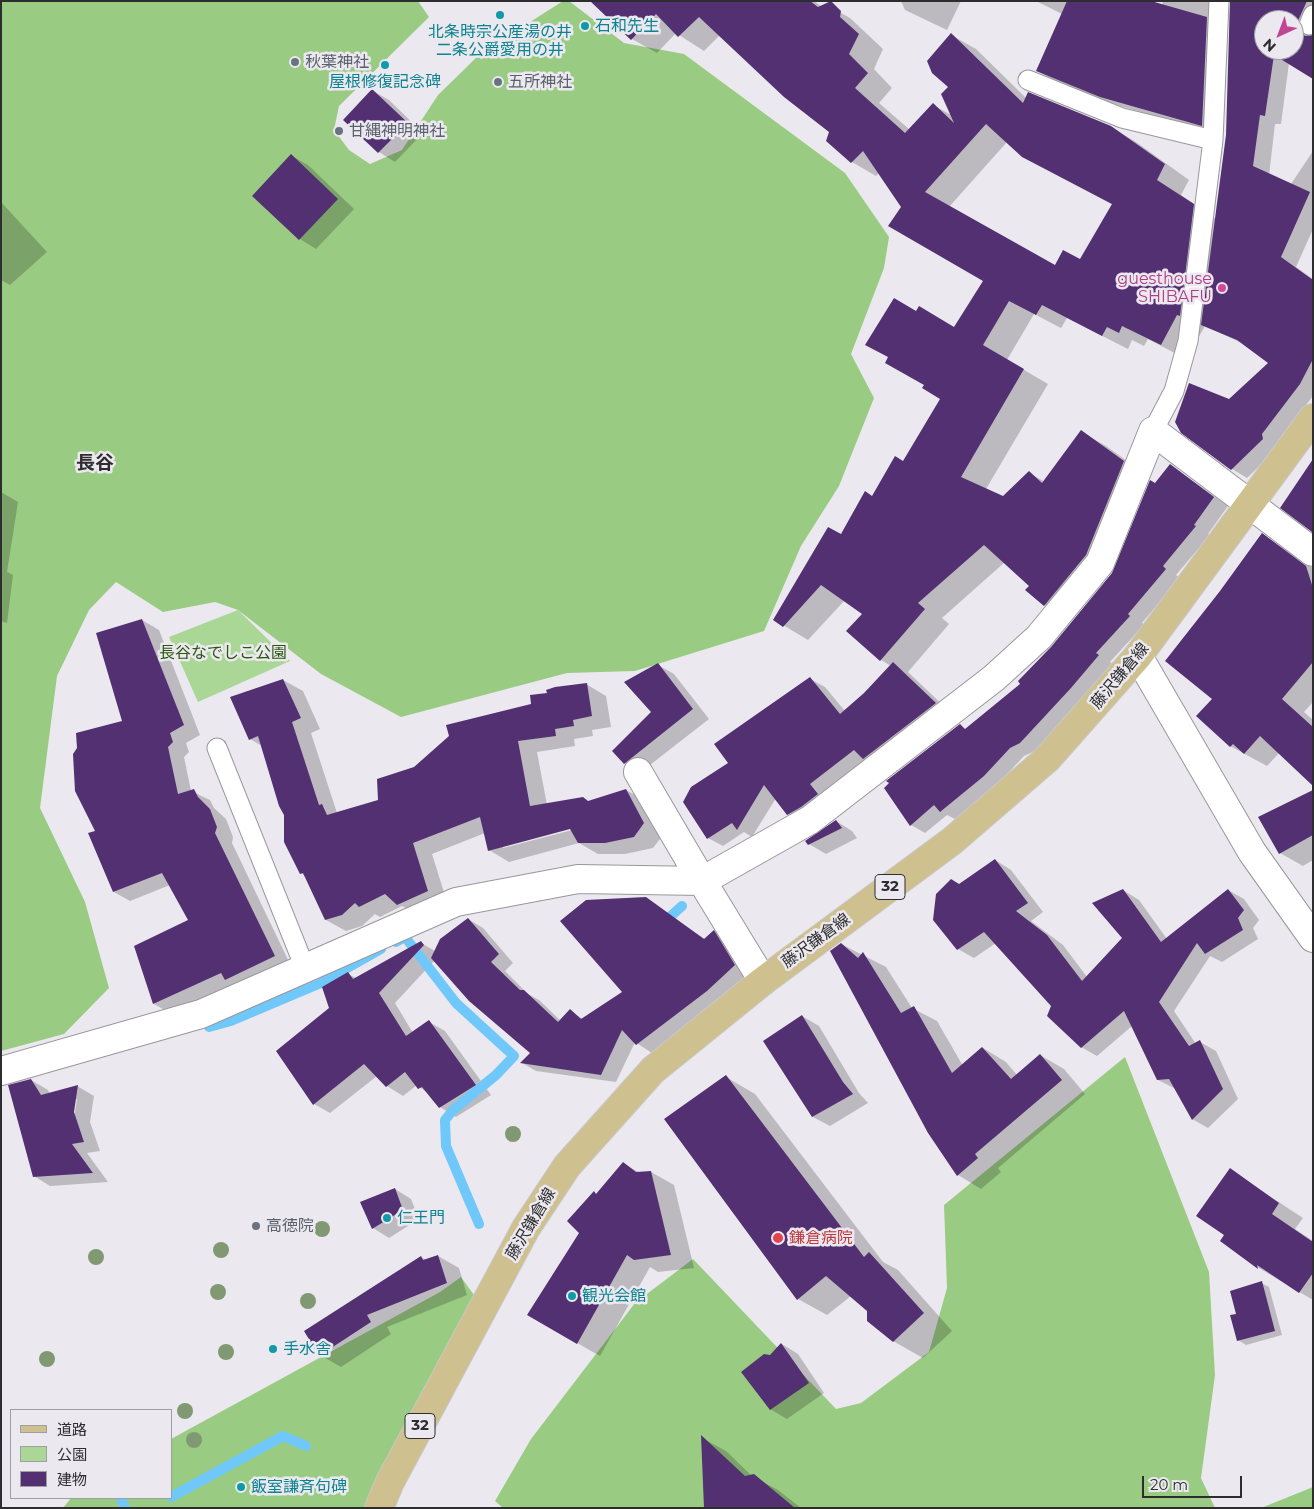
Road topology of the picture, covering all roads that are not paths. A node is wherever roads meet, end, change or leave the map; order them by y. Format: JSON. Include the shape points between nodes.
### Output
{"nodes":[{"id":1,"x":1219,"y":1,"type":"edge"},
{"id":2,"x":1028,"y":80,"type":"dead end"},
{"id":3,"x":1213,"y":140,"type":"junction"},
{"id":4,"x":1313,"y":418,"type":"edge"},
{"id":5,"x":1153,"y":432,"type":"junction"},
{"id":6,"x":1250,"y":504,"type":"junction"},
{"id":7,"x":1313,"y":552,"type":"edge"},
{"id":8,"x":1138,"y":656,"type":"junction"},
{"id":9,"x":217,"y":748,"type":"dead end"},
{"id":10,"x":638,"y":772,"type":"dead end"},
{"id":11,"x":702,"y":881,"type":"junction"},
{"id":12,"x":1313,"y":938,"type":"edge"},
{"id":13,"x":305,"y":968,"type":"junction"},
{"id":14,"x":763,"y":981,"type":"junction"},
{"id":15,"x":1,"y":1071,"type":"edge"},
{"id":16,"x":379,"y":1508,"type":"edge"}],
"edges":[{"from":1,"to":3,"type":"lane"},
{"from":2,"to":3,"type":"lane","via":[[1122,118]]},
{"from":3,"to":5,"type":"lane","via":[[1188,341],[1174,391]]},
{"from":4,"to":6,"type":"main road","name":"藤沢鎌倉線","number":"32"},
{"from":5,"to":6,"type":"street"},
{"from":5,"to":11,"type":"street","via":[[1100,563],[1039,637],[994,678],[810,820]]},
{"from":6,"to":7,"type":"street"},
{"from":6,"to":8,"type":"main road","name":"藤沢鎌倉線","number":"32"},
{"from":8,"to":12,"type":"street","via":[[1252,852]]},
{"from":8,"to":14,"type":"main road","name":"藤沢鎌倉線","number":"32","via":[[1047,759],[952,841]]},
{"from":9,"to":13,"type":"lane"},
{"from":10,"to":11,"type":"street"},
{"from":11,"to":13,"type":"street","via":[[578,879],[456,902]]},
{"from":11,"to":14,"type":"street"},
{"from":13,"to":15,"type":"street","via":[[200,1014]]},
{"from":14,"to":16,"type":"main road","name":"藤沢鎌倉線","number":"32","via":[[653,1070],[567,1166],[526,1228],[394,1474]]}]}
